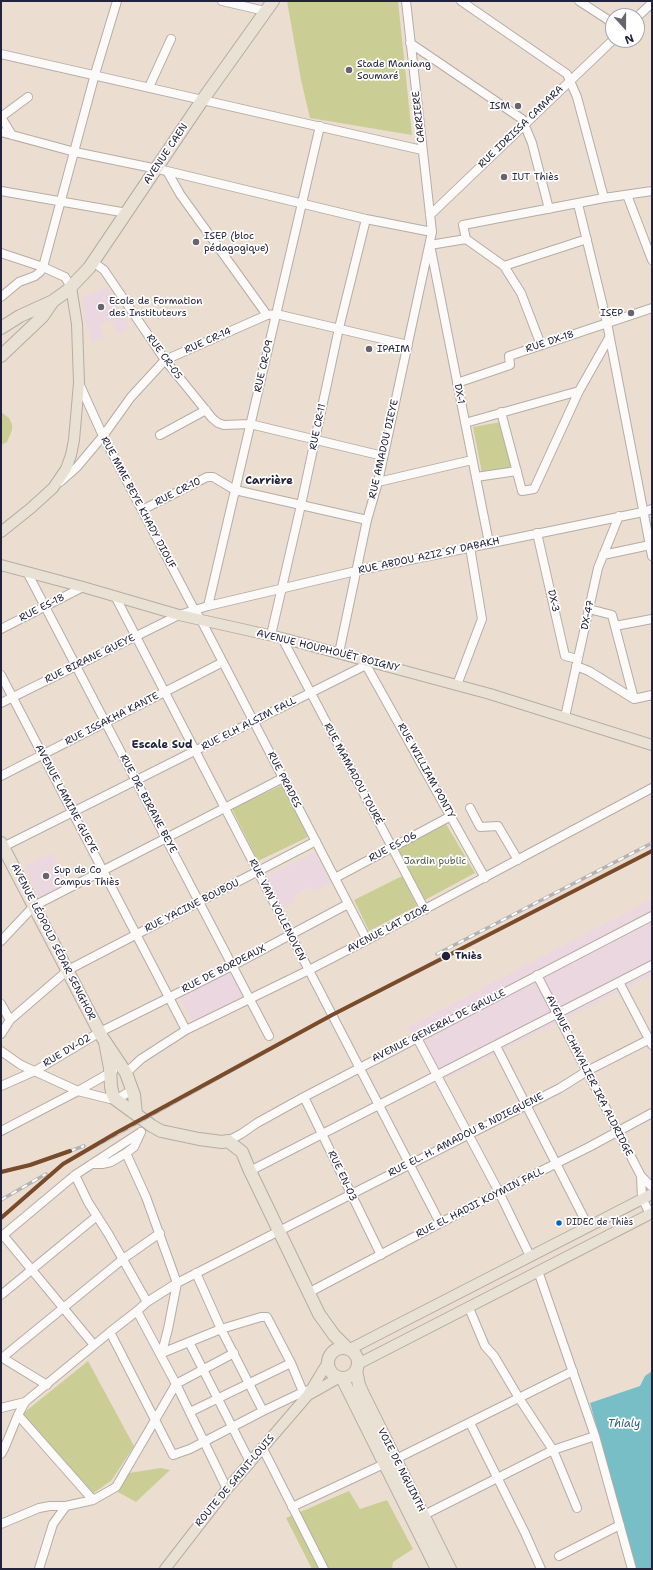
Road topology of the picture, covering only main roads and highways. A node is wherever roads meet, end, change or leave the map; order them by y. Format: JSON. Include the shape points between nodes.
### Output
{"nodes":[{"id":1,"x":273,"y":1,"type":"edge"},
{"id":2,"x":71,"y":287,"type":"junction"},
{"id":3,"x":53,"y":302,"type":"junction"},
{"id":4,"x":1,"y":328,"type":"edge"},
{"id":5,"x":1,"y":356,"type":"edge"},
{"id":6,"x":1,"y":532,"type":"edge"},
{"id":7,"x":1,"y":565,"type":"edge"},
{"id":8,"x":652,"y":745,"type":"edge"},
{"id":9,"x":2,"y":846,"type":"edge"},
{"id":10,"x":102,"y":1037,"type":"junction"},
{"id":11,"x":136,"y":1114,"type":"junction"},
{"id":12,"x":652,"y":1194,"type":"edge"},
{"id":13,"x":651,"y":1214,"type":"edge"},
{"id":14,"x":319,"y":1314,"type":"junction"},
{"id":15,"x":348,"y":1349,"type":"junction"},
{"id":16,"x":328,"y":1360,"type":"junction"},
{"id":17,"x":357,"y":1367,"type":"junction"},
{"id":18,"x":341,"y":1377,"type":"junction"},
{"id":19,"x":308,"y":1392,"type":"junction"},
{"id":20,"x":391,"y":1461,"type":"junction"},
{"id":21,"x":165,"y":1569,"type":"edge"},
{"id":22,"x":437,"y":1569,"type":"edge"},
{"id":23,"x":450,"y":1569,"type":"edge"}],
"edges":[{"from":1,"to":2,"type":"highway","name":"AVENUE CAEN","via":[[203,99],[161,170],[93,262]]},
{"from":2,"to":3,"type":"highway","name":"AVENUE CAEN"},
{"from":2,"to":6,"type":"main road","via":[[77,324],[79,383],[71,455],[66,469],[53,488]]},
{"from":3,"to":4,"type":"highway","name":"AVENUE CAEN","via":[[20,316]]},
{"from":3,"to":5,"type":"highway","name":"AVENUE CAEN","via":[[42,317]]},
{"from":7,"to":8,"type":"main road","name":"AVENUE HOUPHOUËT BOIGNY","via":[[179,615],[338,652],[367,663],[457,685]]},
{"from":9,"to":10,"type":"highway","name":"AVENUE LÉOPOLD SÉDAR SENGHOR"},
{"from":10,"to":11,"type":"highway","via":[[124,1070],[132,1090]]},
{"from":10,"to":11,"type":"highway","via":[[115,1099]]},
{"from":11,"to":14,"type":"highway","via":[[152,1126],[172,1134],[225,1142],[224,1146],[237,1156],[244,1155]]},
{"from":12,"to":15,"type":"main road"},
{"from":13,"to":17,"type":"main road"},
{"from":14,"to":15,"type":"highway"},
{"from":14,"to":16,"type":"highway","via":[[326,1338]]},
{"from":15,"to":16,"type":"highway","via":[[343,1347],[334,1351]]},
{"from":15,"to":17,"type":"highway","via":[[356,1354]]},
{"from":16,"to":18,"type":"highway","via":[[330,1370]]},
{"from":16,"to":19,"type":"main road"},
{"from":17,"to":18,"type":"highway","via":[[349,1376]]},
{"from":17,"to":20,"type":"highway","name":"VOIE DE NGUINTH","via":[[359,1385]]},
{"from":18,"to":19,"type":"main road"},
{"from":18,"to":20,"type":"highway","name":"VOIE DE NGUINTH"},
{"from":19,"to":21,"type":"main road","name":"ROUTE DE SAINT-LOUIS","via":[[227,1489]]},
{"from":20,"to":22,"type":"highway","name":"VOIE DE NGUINTH"},
{"from":20,"to":23,"type":"highway","name":"VOIE DE NGUINTH","via":[[424,1515]]}]}
